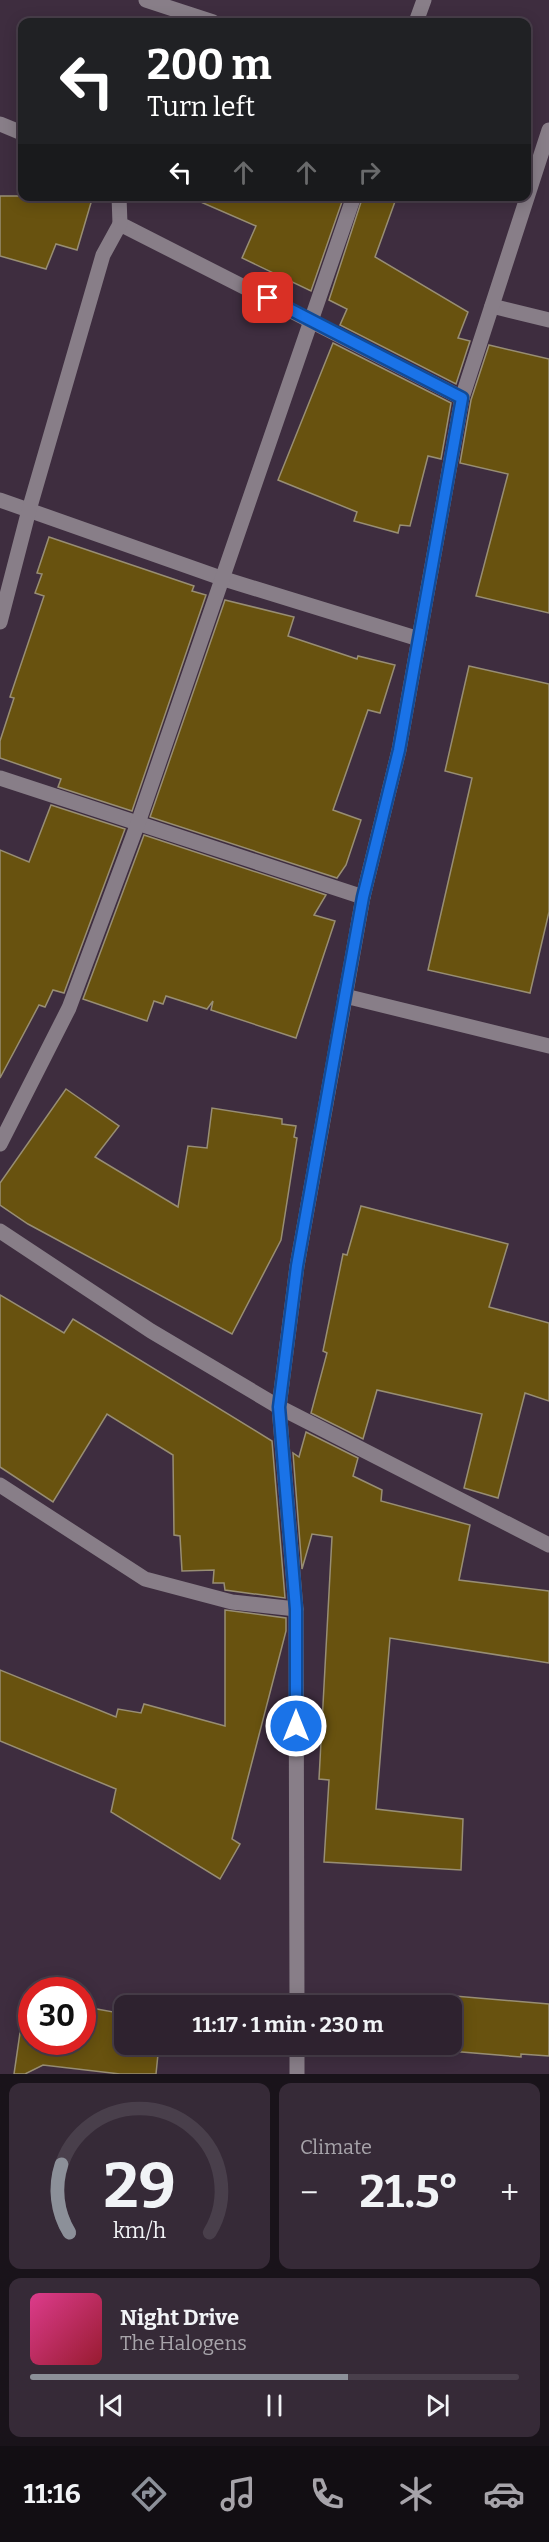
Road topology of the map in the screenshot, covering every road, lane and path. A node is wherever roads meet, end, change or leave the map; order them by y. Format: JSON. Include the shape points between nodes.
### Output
{"nodes":[{"id":1,"x":146,"y":0,"type":"edge"},
{"id":2,"x":424,"y":0,"type":"edge"},
{"id":3,"x":201,"y":18,"type":"edge"},
{"id":4,"x":417,"y":18,"type":"edge"},
{"id":5,"x":0,"y":124,"type":"edge"},
{"id":6,"x":549,"y":130,"type":"edge"},
{"id":7,"x":18,"y":131,"type":"edge"},
{"id":8,"x":531,"y":186,"type":"edge"},
{"id":9,"x":119,"y":201,"type":"edge"},
{"id":10,"x":352,"y":201,"type":"edge"},
{"id":11,"x":526,"y":201,"type":"edge"},
{"id":12,"x":120,"y":224,"type":"junction"},
{"id":13,"x":492,"y":306,"type":"junction"},
{"id":14,"x":310,"y":320,"type":"junction"},
{"id":15,"x":549,"y":320,"type":"edge"},
{"id":16,"x":462,"y":398,"type":"junction"},
{"id":17,"x":0,"y":500,"type":"edge"},
{"id":18,"x":28,"y":510,"type":"junction"},
{"id":19,"x":221,"y":579,"type":"junction"},
{"id":20,"x":0,"y":622,"type":"edge"},
{"id":21,"x":419,"y":639,"type":"junction"},
{"id":22,"x":0,"y":778,"type":"edge"},
{"id":23,"x":138,"y":823,"type":"junction"},
{"id":24,"x":363,"y":897,"type":"junction"},
{"id":25,"x":345,"y":996,"type":"junction"},
{"id":26,"x":549,"y":1046,"type":"edge"},
{"id":27,"x":0,"y":1144,"type":"edge"},
{"id":28,"x":0,"y":1231,"type":"edge"},
{"id":29,"x":279,"y":1407,"type":"junction"},
{"id":30,"x":0,"y":1485,"type":"edge"},
{"id":31,"x":549,"y":1545,"type":"edge"},
{"id":32,"x":296,"y":1609,"type":"junction"},
{"id":33,"x":297,"y":1995,"type":"edge"},
{"id":34,"x":297,"y":2055,"type":"edge"},
{"id":35,"x":297,"y":2074,"type":"edge"}],
"edges":[{"from":1,"to":3,"type":"street"},
{"from":2,"to":4,"type":"street"},
{"from":5,"to":7,"type":"street"},
{"from":6,"to":8,"type":"street"},
{"from":9,"to":12,"type":"street"},
{"from":10,"to":14,"type":"street"},
{"from":11,"to":13,"type":"street"},
{"from":12,"to":14,"type":"street"},
{"from":12,"to":18,"type":"street","via":[[103,255]]},
{"from":13,"to":15,"type":"street"},
{"from":13,"to":16,"type":"street"},
{"from":14,"to":16,"type":"street"},
{"from":14,"to":19,"type":"street"},
{"from":16,"to":21,"type":"street"},
{"from":17,"to":18,"type":"street"},
{"from":18,"to":19,"type":"street"},
{"from":18,"to":20,"type":"street"},
{"from":19,"to":21,"type":"street"},
{"from":19,"to":23,"type":"street"},
{"from":21,"to":24,"type":"street","via":[[399,750]]},
{"from":22,"to":23,"type":"street"},
{"from":23,"to":24,"type":"street"},
{"from":23,"to":27,"type":"street","via":[[69,1008]]},
{"from":24,"to":25,"type":"street"},
{"from":25,"to":26,"type":"street"},
{"from":25,"to":29,"type":"street","via":[[297,1266]]},
{"from":28,"to":29,"type":"street","via":[[151,1331]]},
{"from":29,"to":31,"type":"street"},
{"from":29,"to":32,"type":"street"},
{"from":30,"to":32,"type":"street","via":[[145,1579],[232,1602]]},
{"from":32,"to":33,"type":"street"},
{"from":34,"to":35,"type":"street"}]}
